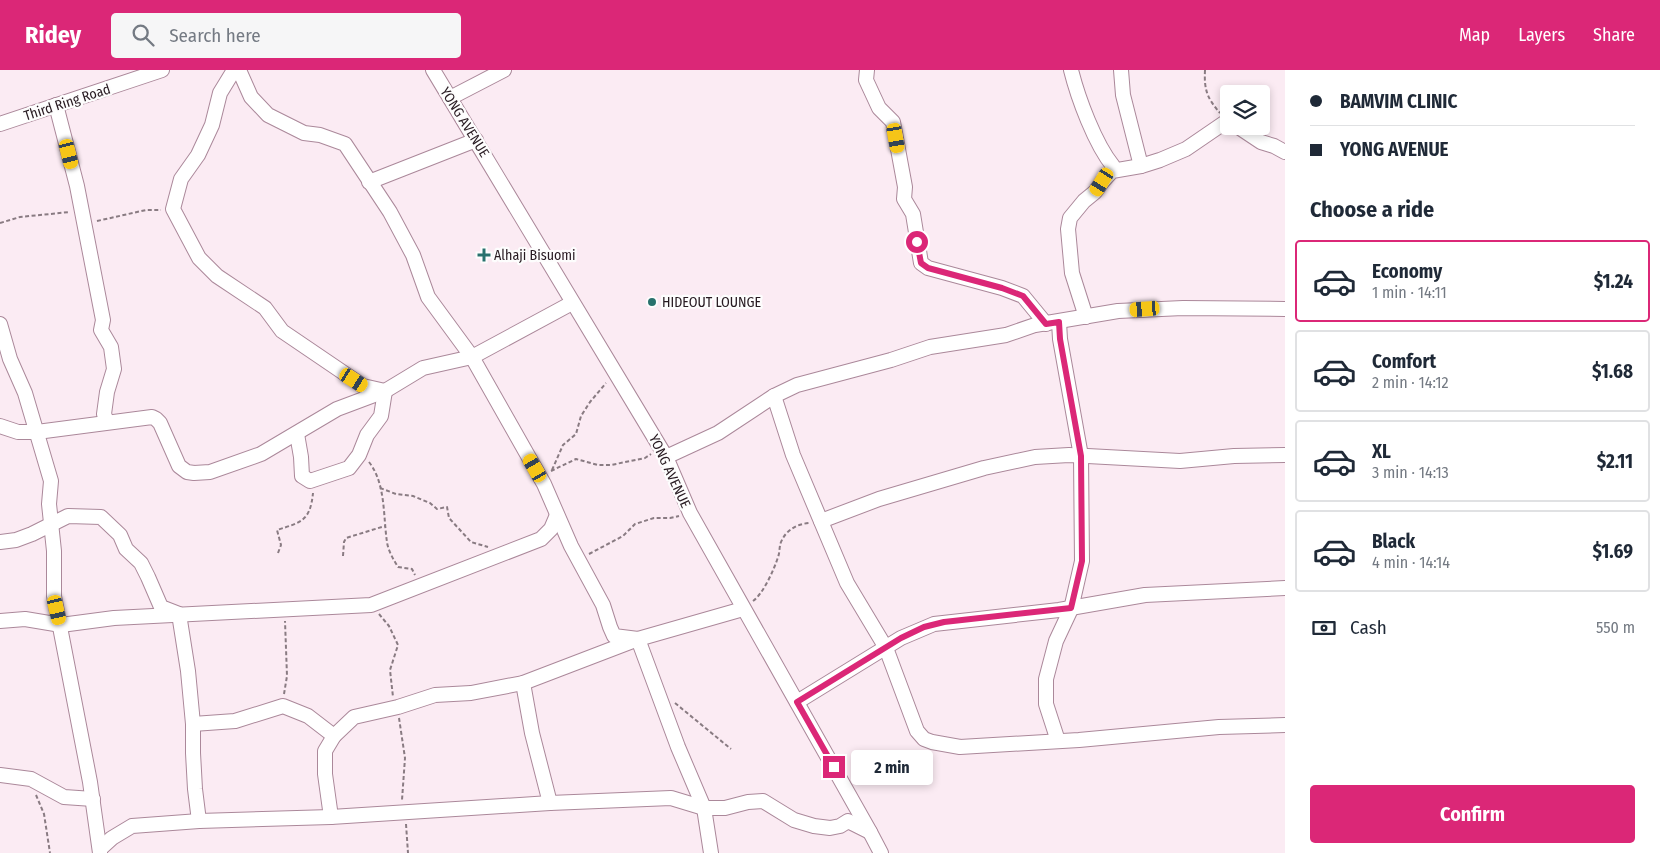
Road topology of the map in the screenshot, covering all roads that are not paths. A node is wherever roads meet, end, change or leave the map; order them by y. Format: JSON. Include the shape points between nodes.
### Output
{"nodes":[{"id":1,"x":234,"y":70,"type":"edge"},
{"id":2,"x":239,"y":70,"type":"edge"},
{"id":3,"x":433,"y":70,"type":"edge"},
{"id":4,"x":504,"y":70,"type":"edge"},
{"id":5,"x":867,"y":70,"type":"edge"},
{"id":6,"x":1071,"y":70,"type":"edge"},
{"id":7,"x":1121,"y":70,"type":"edge"},
{"id":8,"x":154,"y":71,"type":"edge"},
{"id":9,"x":450,"y":98,"type":"junction"},
{"id":10,"x":56,"y":105,"type":"junction"},
{"id":11,"x":0,"y":124,"type":"edge"},
{"id":12,"x":1220,"y":126,"type":"edge"},
{"id":13,"x":1250,"y":135,"type":"edge"},
{"id":14,"x":476,"y":140,"type":"junction"},
{"id":15,"x":1285,"y":152,"type":"edge"},
{"id":16,"x":1141,"y":166,"type":"junction"},
{"id":17,"x":1112,"y":171,"type":"junction"},
{"id":18,"x":369,"y":182,"type":"junction"},
{"id":19,"x":572,"y":303,"type":"junction"},
{"id":20,"x":1285,"y":309,"type":"edge"},
{"id":21,"x":1086,"y":317,"type":"junction"},
{"id":22,"x":1053,"y":323,"type":"junction"},
{"id":23,"x":0,"y":324,"type":"edge"},
{"id":24,"x":472,"y":356,"type":"junction"},
{"id":25,"x":385,"y":391,"type":"junction"},
{"id":26,"x":774,"y":396,"type":"junction"},
{"id":27,"x":107,"y":422,"type":"junction"},
{"id":28,"x":0,"y":426,"type":"edge"},
{"id":29,"x":37,"y":432,"type":"junction"},
{"id":30,"x":296,"y":434,"type":"junction"},
{"id":31,"x":664,"y":452,"type":"junction"},
{"id":32,"x":1081,"y":456,"type":"junction"},
{"id":33,"x":1285,"y":456,"type":"edge"},
{"id":34,"x":557,"y":515,"type":"junction"},
{"id":35,"x":820,"y":521,"type":"junction"},
{"id":36,"x":51,"y":524,"type":"junction"},
{"id":37,"x":541,"y":539,"type":"junction"},
{"id":38,"x":0,"y":542,"type":"edge"},
{"id":39,"x":574,"y":552,"type":"junction"},
{"id":40,"x":1285,"y":588,"type":"edge"},
{"id":41,"x":1071,"y":608,"type":"junction"},
{"id":42,"x":743,"y":609,"type":"junction"},
{"id":43,"x":179,"y":614,"type":"junction"},
{"id":44,"x":0,"y":621,"type":"edge"},
{"id":45,"x":61,"y":624,"type":"junction"},
{"id":46,"x":638,"y":640,"type":"junction"},
{"id":47,"x":886,"y":648,"type":"junction"},
{"id":48,"x":523,"y":683,"type":"junction"},
{"id":49,"x":797,"y":702,"type":"junction"},
{"id":50,"x":193,"y":724,"type":"junction"},
{"id":51,"x":1285,"y":725,"type":"edge"},
{"id":52,"x":334,"y":736,"type":"junction"},
{"id":53,"x":1058,"y":741,"type":"junction"},
{"id":54,"x":0,"y":775,"type":"edge"},
{"id":55,"x":93,"y":799,"type":"junction"},
{"id":56,"x":550,"y":803,"type":"junction"},
{"id":57,"x":704,"y":808,"type":"junction"},
{"id":58,"x":331,"y":817,"type":"junction"},
{"id":59,"x":199,"y":822,"type":"junction"},
{"id":60,"x":870,"y":832,"type":"junction"},
{"id":61,"x":100,"y":851,"type":"edge"},
{"id":62,"x":711,"y":853,"type":"edge"},
{"id":63,"x":881,"y":853,"type":"edge"}],
"edges":[{"from":1,"to":25,"type":"street","via":[[220,93],[212,125],[198,156],[181,179],[173,209],[199,258],[217,276],[265,308],[282,331],[363,386]]},
{"from":2,"to":18,"type":"street","via":[[250,97],[268,114],[304,133],[345,144]]},
{"from":3,"to":9,"type":"street","name":"YONG AVENUE"},
{"from":4,"to":9,"type":"street"},
{"from":5,"to":22,"type":"street","via":[[866,80],[872,95],[893,122],[905,187],[904,199],[913,214],[921,263],[928,268],[1023,296]]},
{"from":6,"to":17,"type":"street","via":[[1080,100],[1104,156],[1113,166]]},
{"from":7,"to":16,"type":"street","via":[[1123,95]]},
{"from":8,"to":10,"type":"street","name":"Third Ring Road"},
{"from":9,"to":14,"type":"street","name":"YONG AVENUE"},
{"from":10,"to":11,"type":"street","name":"Third Ring Road"},
{"from":10,"to":27,"type":"street","via":[[81,205],[103,320],[101,330],[111,347],[114,369],[106,392],[104,414]]},
{"from":12,"to":16,"type":"street","via":[[1186,149]]},
{"from":13,"to":15,"type":"street"},
{"from":14,"to":18,"type":"street"},
{"from":14,"to":19,"type":"street","name":"YONG AVENUE"},
{"from":16,"to":17,"type":"street"},
{"from":17,"to":21,"type":"street","via":[[1076,210],[1068,229],[1072,273]]},
{"from":18,"to":24,"type":"street","via":[[390,212],[412,255],[428,297]]},
{"from":19,"to":24,"type":"street"},
{"from":19,"to":31,"type":"street","name":"YONG AVENUE"},
{"from":20,"to":21,"type":"street","via":[[1145,309]]},
{"from":21,"to":22,"type":"street"},
{"from":22,"to":26,"type":"street","via":[[1035,325],[1006,335],[930,347],[807,381]]},
{"from":22,"to":32,"type":"street","via":[[1060,339]]},
{"from":23,"to":29,"type":"street"},
{"from":24,"to":25,"type":"street","via":[[424,368]]},
{"from":24,"to":34,"type":"street","via":[[544,484]]},
{"from":25,"to":30,"type":"street","via":[[337,409]]},
{"from":25,"to":30,"type":"street","via":[[381,416],[349,468],[310,481],[302,476]]},
{"from":26,"to":31,"type":"street","via":[[718,434]]},
{"from":26,"to":35,"type":"street","via":[[793,455]]},
{"from":27,"to":29,"type":"street"},
{"from":27,"to":30,"type":"street","via":[[156,419],[179,466],[194,473],[210,472],[261,454]]},
{"from":28,"to":29,"type":"street","via":[[18,432]]},
{"from":29,"to":36,"type":"street","via":[[52,481]]},
{"from":31,"to":42,"type":"street","name":"YONG AVENUE","via":[[690,513]]},
{"from":32,"to":33,"type":"street","via":[[1180,461]]},
{"from":32,"to":35,"type":"street","via":[[1035,457],[984,468],[879,499]]},
{"from":32,"to":41,"type":"street","via":[[1082,561]]},
{"from":34,"to":37,"type":"street","via":[[551,529]]},
{"from":34,"to":39,"type":"street"},
{"from":35,"to":47,"type":"street","via":[[847,584]]},
{"from":36,"to":38,"type":"street","via":[[16,540]]},
{"from":36,"to":43,"type":"street","via":[[68,516],[101,516],[140,563],[161,607]]},
{"from":36,"to":45,"type":"street","via":[[54,596]]},
{"from":37,"to":39,"type":"street","via":[[553,539]]},
{"from":37,"to":43,"type":"street","via":[[371,604]]},
{"from":39,"to":46,"type":"street","via":[[614,636]]},
{"from":40,"to":41,"type":"street","via":[[1145,594]]},
{"from":41,"to":47,"type":"street","via":[[934,624]]},
{"from":41,"to":53,"type":"street","via":[[1056,641],[1046,679],[1046,704]]},
{"from":42,"to":46,"type":"street"},
{"from":42,"to":49,"type":"street","name":"YONG AVENUE"},
{"from":43,"to":45,"type":"street"},
{"from":43,"to":50,"type":"street"},
{"from":44,"to":45,"type":"street","via":[[25,619]]},
{"from":45,"to":55,"type":"street"},
{"from":46,"to":48,"type":"street"},
{"from":46,"to":57,"type":"street"},
{"from":47,"to":49,"type":"street"},
{"from":47,"to":53,"type":"street","via":[[917,731],[924,739],[960,746]]},
{"from":48,"to":52,"type":"street","via":[[471,693],[436,695],[354,717]]},
{"from":48,"to":56,"type":"street"},
{"from":49,"to":60,"type":"street","name":"YONG AVENUE"},
{"from":50,"to":52,"type":"street","via":[[235,721],[282,706],[308,716]]},
{"from":50,"to":59,"type":"street","via":[[192,753]]},
{"from":51,"to":53,"type":"street","via":[[1219,727]]},
{"from":52,"to":58,"type":"street","via":[[325,751]]},
{"from":54,"to":55,"type":"street","via":[[34,781],[64,797]]},
{"from":55,"to":61,"type":"street"},
{"from":56,"to":57,"type":"street","via":[[671,798]]},
{"from":56,"to":58,"type":"street"},
{"from":57,"to":60,"type":"street","via":[[726,808],[763,801],[794,820],[814,826],[830,828],[848,821]]},
{"from":57,"to":62,"type":"street"},
{"from":58,"to":59,"type":"street"},
{"from":59,"to":61,"type":"street","via":[[132,826],[112,838]]},
{"from":60,"to":63,"type":"street","name":"YONG AVENUE"}]}
